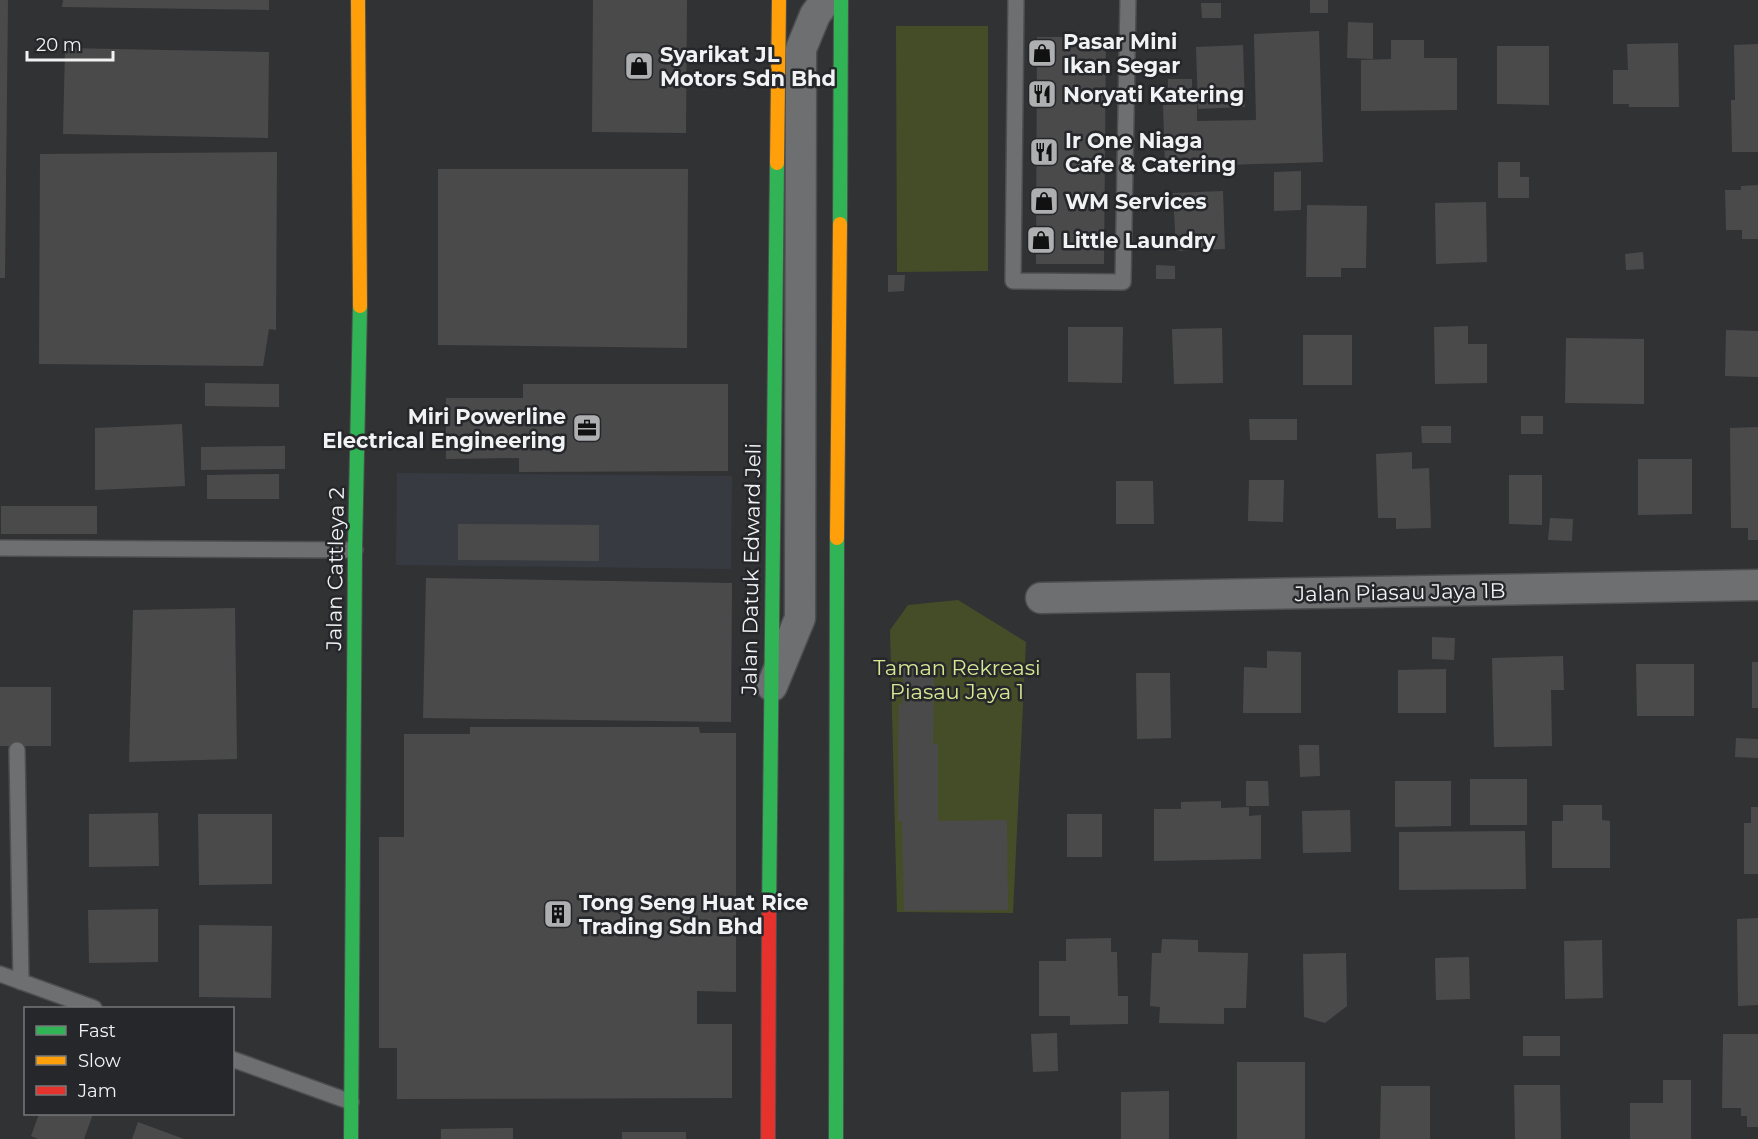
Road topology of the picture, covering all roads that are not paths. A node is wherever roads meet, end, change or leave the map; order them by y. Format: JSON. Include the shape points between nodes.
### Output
{"nodes":[{"id":1,"x":358,"y":0,"type":"edge"},
{"id":2,"x":778,"y":0,"type":"edge"},
{"id":3,"x":826,"y":0,"type":"edge"},
{"id":4,"x":842,"y":0,"type":"edge"},
{"id":5,"x":1016,"y":0,"type":"edge"},
{"id":6,"x":1128,"y":0,"type":"edge"},
{"id":7,"x":0,"y":548,"type":"edge"},
{"id":8,"x":355,"y":550,"type":"junction"},
{"id":9,"x":1758,"y":585,"type":"edge"},
{"id":10,"x":1041,"y":598,"type":"dead end"},
{"id":11,"x":770,"y":689,"type":"junction"},
{"id":12,"x":16,"y":750,"type":"dead end"},
{"id":13,"x":0,"y":974,"type":"edge"},
{"id":14,"x":21,"y":982,"type":"junction"},
{"id":15,"x":91,"y":1007,"type":"edge"},
{"id":16,"x":234,"y":1060,"type":"edge"},
{"id":17,"x":351,"y":1102,"type":"junction"},
{"id":18,"x":351,"y":1139,"type":"edge"},
{"id":19,"x":768,"y":1139,"type":"edge"},
{"id":20,"x":836,"y":1139,"type":"edge"}],
"edges":[{"from":1,"to":8,"type":"street","name":"Jalan Cattleya 2","via":[[360,331]]},
{"from":2,"to":11,"type":"street","name":"Jalan Datuk Edward Jeli"},
{"from":3,"to":11,"type":"street","via":[[815,15],[801,50],[800,618]]},
{"from":4,"to":20,"type":"street"},
{"from":5,"to":6,"type":"lane","via":[[1013,281],[1124,282]]},
{"from":7,"to":8,"type":"lane"},
{"from":8,"to":17,"type":"street","name":"Jalan Cattleya 2"},
{"from":9,"to":10,"type":"street","name":"Jalan Piasau Jaya 1B"},
{"from":11,"to":19,"type":"street","name":"Jalan Datuk Edward Jeli"},
{"from":12,"to":14,"type":"lane"},
{"from":13,"to":14,"type":"lane"},
{"from":14,"to":15,"type":"lane"},
{"from":16,"to":17,"type":"lane"},
{"from":17,"to":18,"type":"street","name":"Jalan Cattleya 2"}]}
